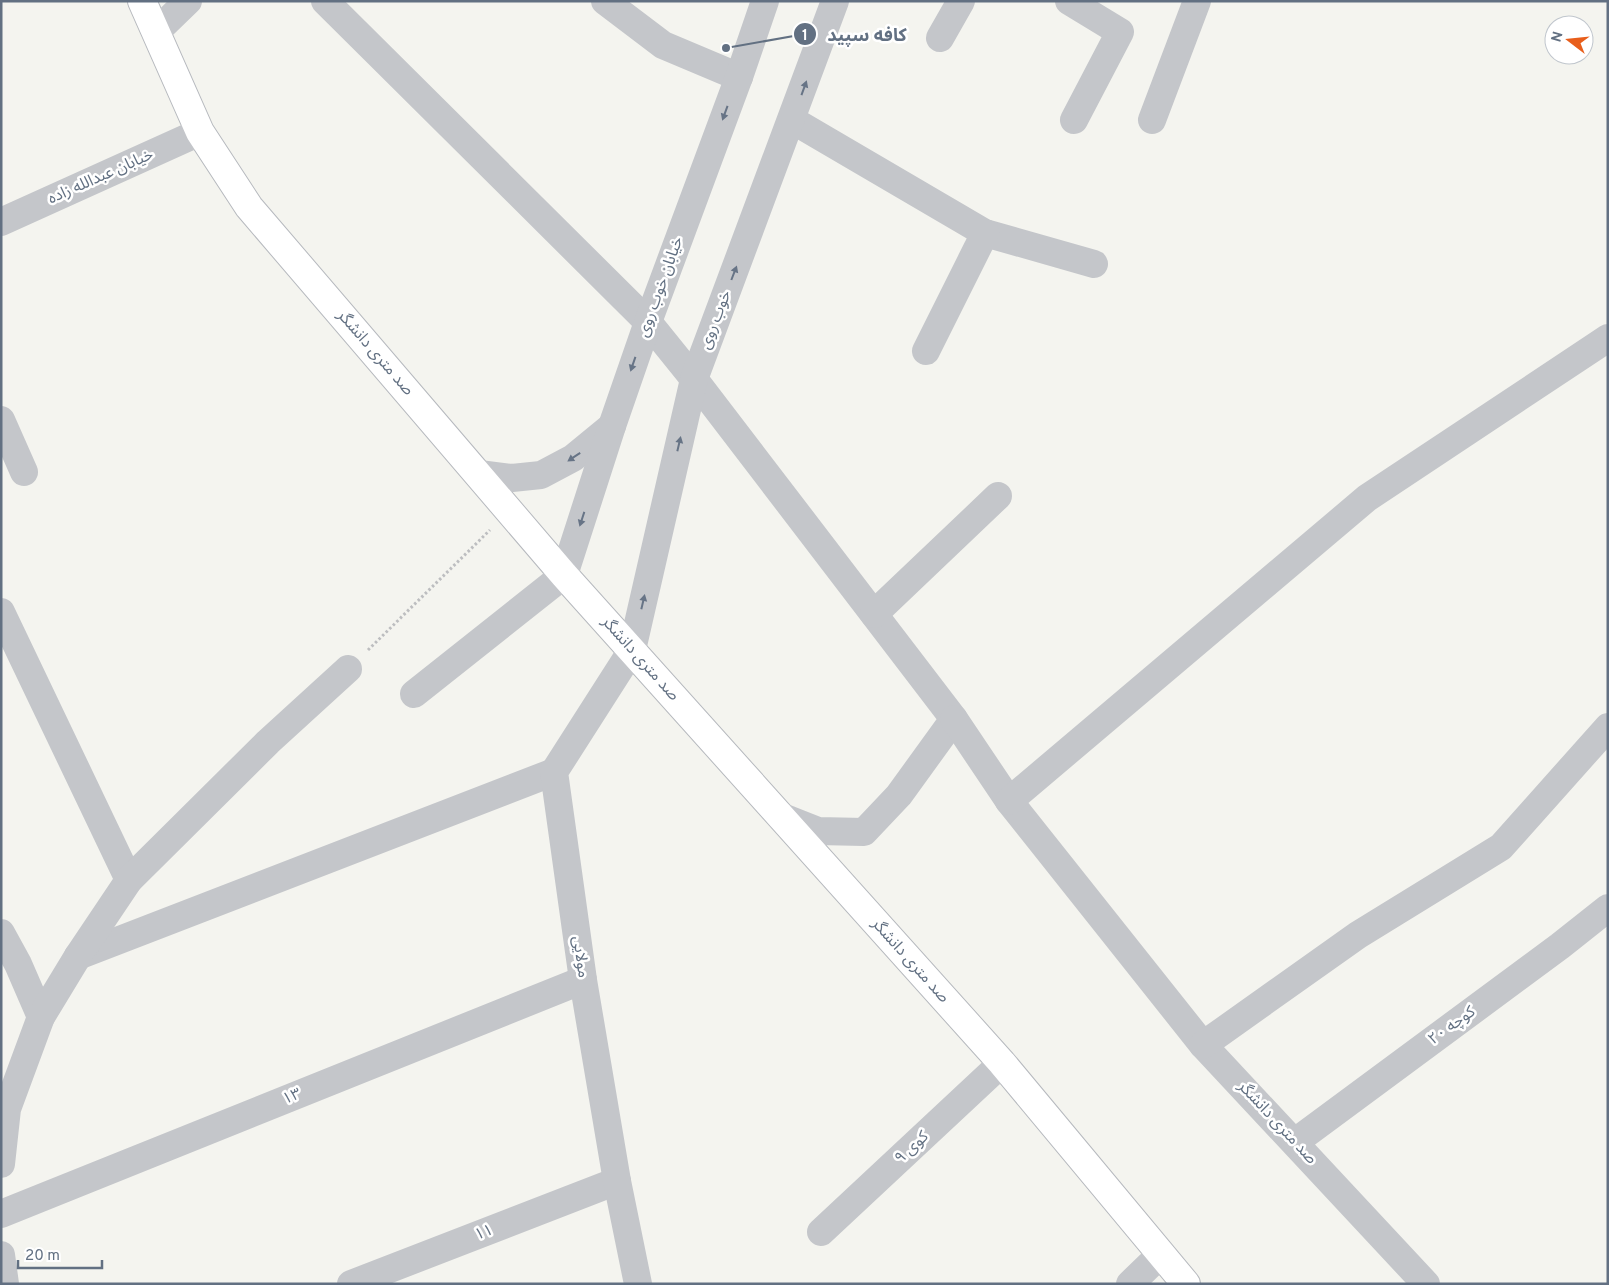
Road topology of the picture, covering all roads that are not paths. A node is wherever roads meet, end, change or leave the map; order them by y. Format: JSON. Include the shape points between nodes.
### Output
{"nodes":[{"id":1,"x":142,"y":1,"type":"edge"},
{"id":2,"x":188,"y":1,"type":"edge"},
{"id":3,"x":325,"y":1,"type":"edge"},
{"id":4,"x":605,"y":1,"type":"edge"},
{"id":5,"x":765,"y":1,"type":"edge"},
{"id":6,"x":835,"y":1,"type":"edge"},
{"id":7,"x":961,"y":1,"type":"edge"},
{"id":8,"x":1069,"y":1,"type":"edge"},
{"id":9,"x":1197,"y":1,"type":"edge"},
{"id":10,"x":157,"y":31,"type":"junction"},
{"id":11,"x":940,"y":38,"type":"dead end"},
{"id":12,"x":739,"y":77,"type":"junction"},
{"id":13,"x":792,"y":120,"type":"junction"},
{"id":14,"x":1074,"y":120,"type":"dead end"},
{"id":15,"x":1152,"y":120,"type":"dead end"},
{"id":16,"x":200,"y":132,"type":"junction"},
{"id":17,"x":1,"y":222,"type":"edge"},
{"id":18,"x":985,"y":233,"type":"junction"},
{"id":19,"x":1094,"y":264,"type":"dead end"},
{"id":20,"x":648,"y":322,"type":"junction"},
{"id":21,"x":1608,"y":338,"type":"edge"},
{"id":22,"x":926,"y":351,"type":"dead end"},
{"id":23,"x":694,"y":379,"type":"junction"},
{"id":24,"x":1,"y":420,"type":"edge"},
{"id":25,"x":612,"y":426,"type":"junction"},
{"id":26,"x":24,"y":472,"type":"dead end"},
{"id":27,"x":479,"y":474,"type":"junction"},
{"id":28,"x":998,"y":496,"type":"dead end"},
{"id":29,"x":564,"y":575,"type":"junction"},
{"id":30,"x":1,"y":612,"type":"edge"},
{"id":31,"x":874,"y":614,"type":"junction"},
{"id":32,"x":632,"y":650,"type":"junction"},
{"id":33,"x":348,"y":669,"type":"road end"},
{"id":34,"x":414,"y":694,"type":"dead end"},
{"id":35,"x":954,"y":719,"type":"junction"},
{"id":36,"x":1608,"y":728,"type":"edge"},
{"id":37,"x":554,"y":772,"type":"junction"},
{"id":38,"x":1009,"y":801,"type":"junction"},
{"id":39,"x":780,"y":816,"type":"junction"},
{"id":40,"x":129,"y":880,"type":"junction"},
{"id":41,"x":1608,"y":908,"type":"edge"},
{"id":42,"x":1,"y":932,"type":"edge"},
{"id":43,"x":78,"y":956,"type":"junction"},
{"id":44,"x":583,"y":980,"type":"junction"},
{"id":45,"x":41,"y":1016,"type":"junction"},
{"id":46,"x":1203,"y":1045,"type":"junction"},
{"id":47,"x":1002,"y":1063,"type":"junction"},
{"id":48,"x":1295,"y":1142,"type":"junction"},
{"id":49,"x":1,"y":1164,"type":"edge"},
{"id":50,"x":617,"y":1182,"type":"junction"},
{"id":51,"x":1,"y":1214,"type":"edge"},
{"id":52,"x":821,"y":1232,"type":"dead end"},
{"id":53,"x":1161,"y":1254,"type":"junction"},
{"id":54,"x":1,"y":1255,"type":"edge"},
{"id":55,"x":5,"y":1284,"type":"edge"},
{"id":56,"x":351,"y":1284,"type":"edge"},
{"id":57,"x":638,"y":1284,"type":"edge"},
{"id":58,"x":1130,"y":1284,"type":"edge"},
{"id":59,"x":1186,"y":1284,"type":"edge"},
{"id":60,"x":1426,"y":1284,"type":"edge"}],
"edges":[{"from":1,"to":10,"type":"main road","name":"صد متری دانشگر"},
{"from":2,"to":10,"type":"street"},
{"from":3,"to":20,"type":"street","name":"صد متری دانشگر"},
{"from":4,"to":12,"type":"street","via":[[664,45]]},
{"from":5,"to":12,"type":"street","name":"خیابان خوب روی"},
{"from":13,"to":6,"type":"street","name":"خوب روی","one_way":true},
{"from":7,"to":11,"type":"street"},
{"from":8,"to":14,"type":"street","via":[[1120,32]]},
{"from":9,"to":15,"type":"street"},
{"from":10,"to":16,"type":"main road","name":"صد متری دانشگر"},
{"from":12,"to":20,"type":"street","name":"خیابان خوب روی","one_way":true},
{"from":13,"to":18,"type":"street"},
{"from":23,"to":13,"type":"street","name":"خوب روی","one_way":true},
{"from":16,"to":17,"type":"street","name":"خیابان عبدالله زاده"},
{"from":16,"to":27,"type":"main road","name":"صد متری دانشگر","via":[[249,207]]},
{"from":18,"to":19,"type":"street"},
{"from":18,"to":22,"type":"street"},
{"from":20,"to":23,"type":"street","name":"صد متری دانشگر"},
{"from":20,"to":25,"type":"street","name":"خیابان خوب روی","one_way":true},
{"from":21,"to":38,"type":"street","via":[[1368,498]]},
{"from":23,"to":31,"type":"street","name":"صد متری دانشگر"},
{"from":32,"to":23,"type":"street","name":"خوب روی","one_way":true},
{"from":24,"to":26,"type":"street"},
{"from":25,"to":27,"type":"street","one_way":true,"via":[[573,458],[541,475],[512,478]]},
{"from":25,"to":29,"type":"street","name":"خیابان خوب روی","one_way":true},
{"from":27,"to":29,"type":"main road","name":"صد متری دانشگر"},
{"from":28,"to":31,"type":"street"},
{"from":29,"to":32,"type":"main road","name":"صد متری دانشگر"},
{"from":29,"to":34,"type":"street"},
{"from":30,"to":40,"type":"street"},
{"from":31,"to":35,"type":"street","name":"صد متری دانشگر"},
{"from":32,"to":37,"type":"street"},
{"from":32,"to":39,"type":"main road","name":"صد متری دانشگر"},
{"from":33,"to":40,"type":"street","via":[[268,742]]},
{"from":35,"to":38,"type":"street","name":"صد متری دانشگر"},
{"from":35,"to":39,"type":"street","via":[[899,796],[864,832],[818,831]]},
{"from":36,"to":46,"type":"street","via":[[1501,847],[1358,935]]},
{"from":37,"to":43,"type":"street"},
{"from":37,"to":44,"type":"street","name":"مولایی"},
{"from":38,"to":46,"type":"street","name":"صد متری دانشگر"},
{"from":39,"to":47,"type":"main road","name":"صد متری دانشگر"},
{"from":40,"to":43,"type":"street"},
{"from":41,"to":48,"type":"street","name":"کوچە ٢٠"},
{"from":42,"to":45,"type":"street"},
{"from":43,"to":45,"type":"street"},
{"from":44,"to":50,"type":"street","name":"مولایی"},
{"from":44,"to":51,"type":"street","name":"۱۳"},
{"from":45,"to":49,"type":"street","via":[[7,1109]]},
{"from":46,"to":48,"type":"street","name":"صد متری دانشگر"},
{"from":47,"to":52,"type":"street","name":"کوی ۹"},
{"from":47,"to":53,"type":"main road","name":"صد متری دانشگر"},
{"from":48,"to":60,"type":"street","name":"صد متری دانشگر"},
{"from":50,"to":56,"type":"street","name":"۱۱"},
{"from":50,"to":57,"type":"street","name":"مولایی"},
{"from":53,"to":58,"type":"street"},
{"from":53,"to":59,"type":"main road","name":"صد متری دانشگر"},
{"from":54,"to":55,"type":"street"}]}
